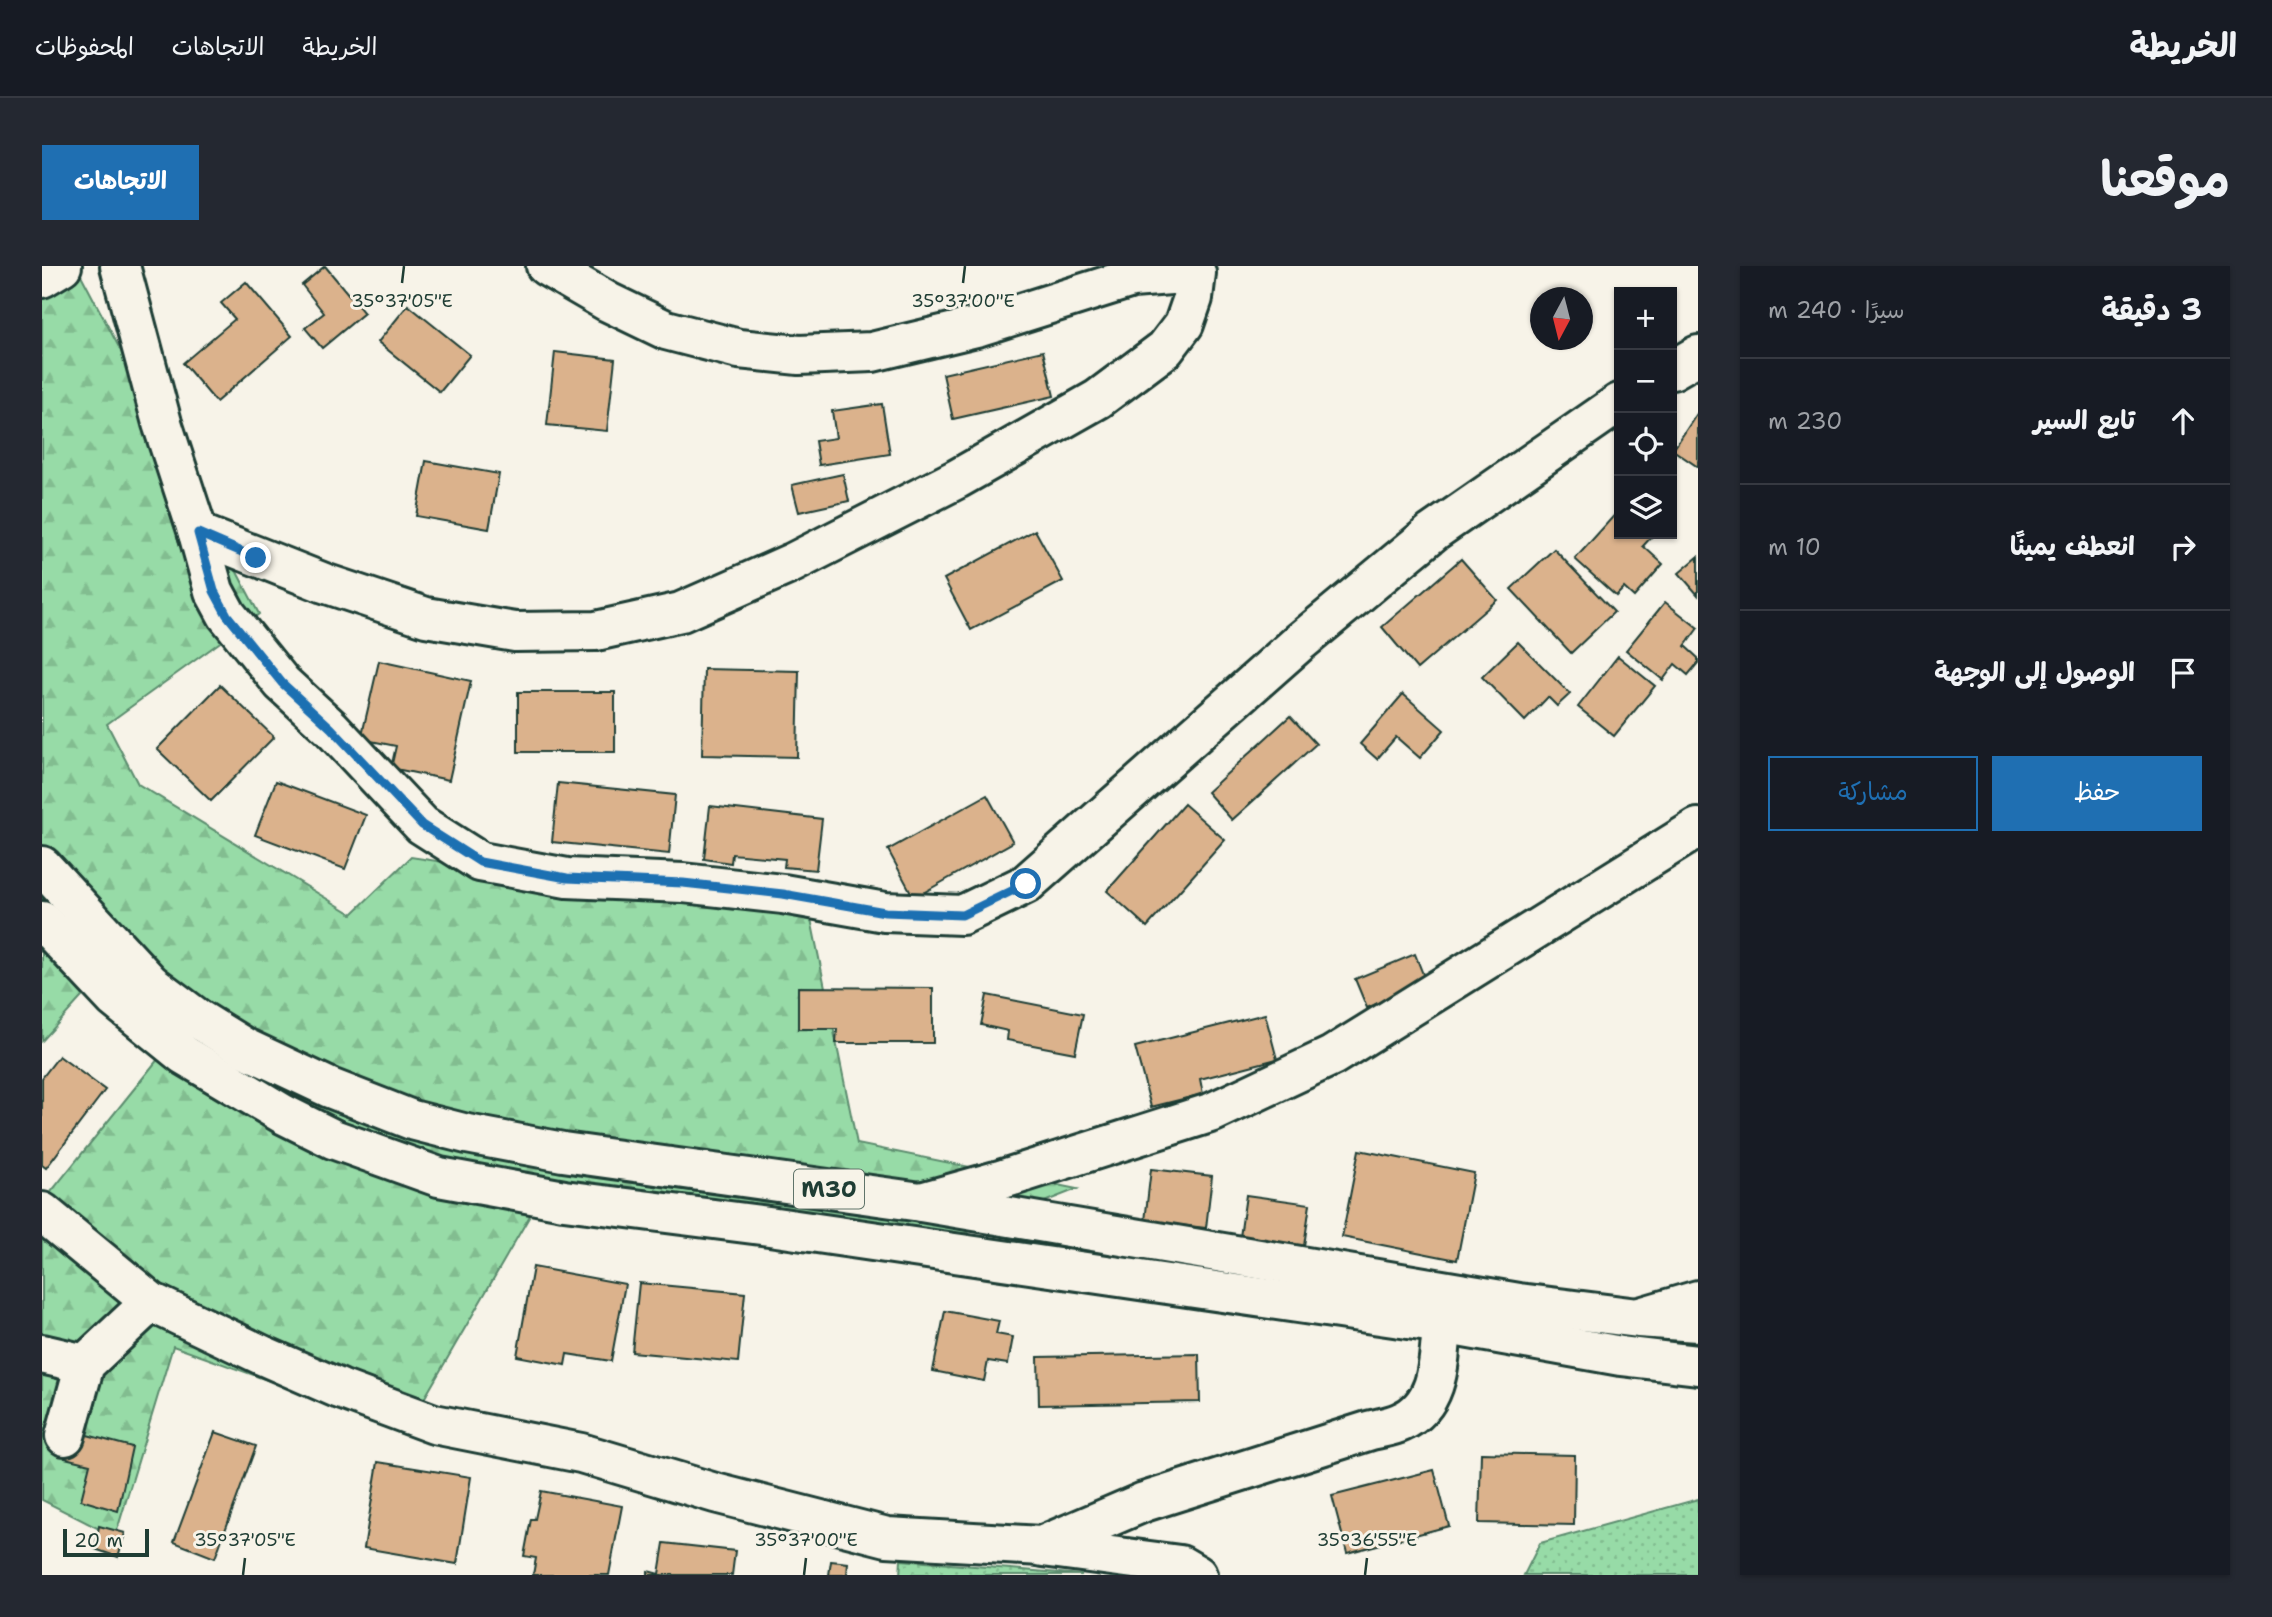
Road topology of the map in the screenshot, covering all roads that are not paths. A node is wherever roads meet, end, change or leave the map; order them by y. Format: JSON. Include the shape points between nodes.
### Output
{"nodes":[{"id":1,"x":62,"y":266,"type":"edge"},
{"id":2,"x":120,"y":266,"type":"edge"},
{"id":3,"x":546,"y":266,"type":"edge"},
{"id":4,"x":1205,"y":269,"type":"edge"},
{"id":5,"x":42,"y":278,"type":"edge"},
{"id":6,"x":1698,"y":355,"type":"edge"},
{"id":7,"x":1677,"y":367,"type":"edge"},
{"id":8,"x":1614,"y":405,"type":"edge"},
{"id":9,"x":198,"y":533,"type":"junction"},
{"id":10,"x":1698,"y":828,"type":"edge"},
{"id":11,"x":42,"y":866,"type":"edge"},
{"id":12,"x":42,"y":921,"type":"edge"},
{"id":13,"x":921,"y":1202,"type":"junction"},
{"id":14,"x":42,"y":1212,"type":"edge"},
{"id":15,"x":1698,"y":1300,"type":"edge"},
{"id":16,"x":151,"y":1302,"type":"junction"},
{"id":17,"x":1638,"y":1318,"type":"junction"},
{"id":18,"x":1698,"y":1322,"type":"edge"},
{"id":19,"x":1442,"y":1324,"type":"junction"},
{"id":20,"x":42,"y":1354,"type":"edge"},
{"id":21,"x":85,"y":1364,"type":"junction"},
{"id":22,"x":1698,"y":1365,"type":"edge"},
{"id":23,"x":65,"y":1436,"type":"dead end"},
{"id":24,"x":1041,"y":1546,"type":"junction"},
{"id":25,"x":1197,"y":1575,"type":"edge"}],
"edges":[{"from":1,"to":5,"type":"main road"},
{"from":2,"to":9,"type":"main road","via":[[162,423]]},
{"from":3,"to":4,"type":"main road","via":[[666,330],[739,349],[799,355],[872,352],[980,327],[1132,278]]},
{"from":4,"to":9,"type":"main road","via":[[1184,324],[1165,349],[1098,398],[957,480],[792,563],[681,612],[596,631],[515,632],[426,617]]},
{"from":6,"to":7,"type":"main road"},
{"from":8,"to":9,"type":"main road","via":[[1433,532],[1300,642],[1026,884],[962,915],[885,912],[683,883],[567,878],[480,862],[422,825],[282,683],[227,615],[214,591]]},
{"from":10,"to":13,"type":"main road","via":[[1332,1056],[1213,1112]]},
{"from":11,"to":13,"type":"main road","number":"M30","via":[[150,983],[198,1019],[245,1048],[376,1107],[467,1134],[563,1152]]},
{"from":12,"to":19,"type":"main road","number":"M30","via":[[115,999],[184,1055],[333,1139],[439,1177],[564,1200]]},
{"from":13,"to":17,"type":"main road","number":"M30","via":[[1519,1303]]},
{"from":14,"to":16,"type":"main road"},
{"from":15,"to":17,"type":"main road"},
{"from":16,"to":21,"type":"main road"},
{"from":16,"to":24,"type":"main road","via":[[328,1384],[434,1424],[581,1452],[715,1493],[887,1537]]},
{"from":17,"to":18,"type":"main road","number":"M30"},
{"from":19,"to":22,"type":"main road","number":"M30"},
{"from":19,"to":24,"type":"main road","via":[[1438,1376],[1424,1405],[1401,1422],[1144,1502]]},
{"from":20,"to":21,"type":"main road"},
{"from":21,"to":23,"type":"main road"},
{"from":24,"to":25,"type":"main road","via":[[1180,1565]]}]}
